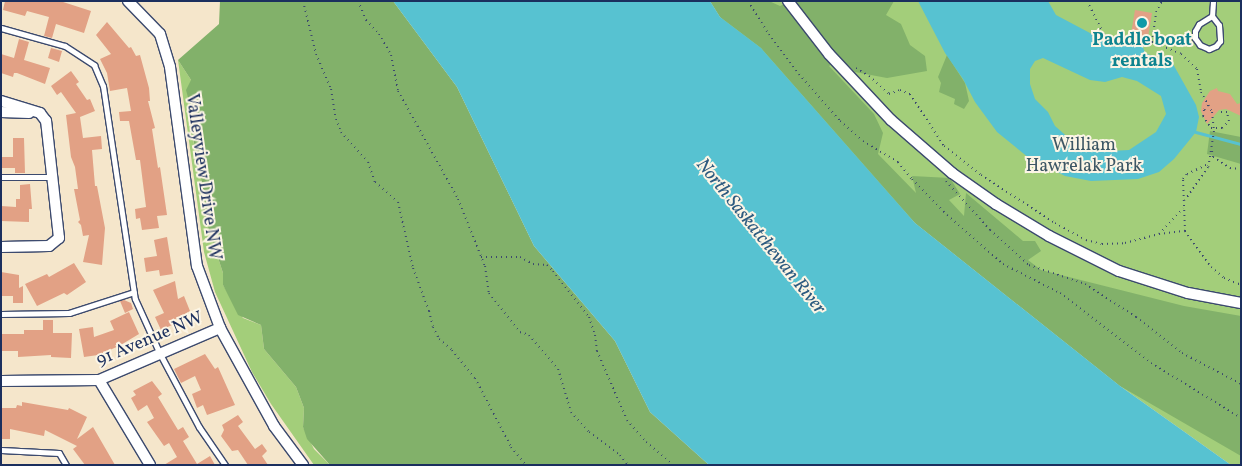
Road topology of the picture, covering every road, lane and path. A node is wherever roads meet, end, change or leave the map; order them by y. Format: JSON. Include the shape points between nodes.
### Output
{"nodes":[{"id":1,"x":128,"y":1,"type":"edge"},
{"id":2,"x":303,"y":1,"type":"edge"},
{"id":3,"x":358,"y":1,"type":"edge"},
{"id":4,"x":748,"y":1,"type":"edge"},
{"id":5,"x":788,"y":1,"type":"edge"},
{"id":6,"x":1087,"y":1,"type":"edge"},
{"id":7,"x":1162,"y":1,"type":"edge"},
{"id":8,"x":1213,"y":1,"type":"edge"},
{"id":9,"x":1212,"y":16,"type":"junction"},
{"id":10,"x":1,"y":28,"type":"edge"},
{"id":11,"x":1152,"y":42,"type":"junction"},
{"id":12,"x":852,"y":66,"type":"dead end"},
{"id":13,"x":1,"y":101,"type":"edge"},
{"id":14,"x":1208,"y":106,"type":"junction"},
{"id":15,"x":1,"y":112,"type":"edge"},
{"id":16,"x":1219,"y":112,"type":"dead end"},
{"id":17,"x":40,"y":113,"type":"junction"},
{"id":18,"x":1214,"y":130,"type":"junction"},
{"id":19,"x":1212,"y":146,"type":"junction"},
{"id":20,"x":1209,"y":164,"type":"junction"},
{"id":21,"x":1241,"y":169,"type":"edge"},
{"id":22,"x":1,"y":177,"type":"edge"},
{"id":23,"x":52,"y":177,"type":"junction"},
{"id":24,"x":1186,"y":200,"type":"junction"},
{"id":25,"x":1184,"y":207,"type":"junction"},
{"id":26,"x":1185,"y":231,"type":"junction"},
{"id":27,"x":1159,"y":234,"type":"junction"},
{"id":28,"x":1,"y":247,"type":"edge"},
{"id":29,"x":481,"y":257,"type":"junction"},
{"id":30,"x":1241,"y":284,"type":"edge"},
{"id":31,"x":134,"y":292,"type":"junction"},
{"id":32,"x":1241,"y":303,"type":"edge"},
{"id":33,"x":1,"y":314,"type":"edge"},
{"id":34,"x":220,"y":328,"type":"junction"},
{"id":35,"x":160,"y":354,"type":"junction"},
{"id":36,"x":99,"y":380,"type":"junction"},
{"id":37,"x":1,"y":381,"type":"edge"},
{"id":38,"x":1241,"y":418,"type":"edge"},
{"id":39,"x":1,"y":450,"type":"edge"},
{"id":40,"x":66,"y":465,"type":"edge"},
{"id":41,"x":150,"y":465,"type":"edge"},
{"id":42,"x":225,"y":465,"type":"edge"},
{"id":43,"x":303,"y":465,"type":"edge"},
{"id":44,"x":526,"y":465,"type":"edge"},
{"id":45,"x":628,"y":465,"type":"edge"},
{"id":46,"x":673,"y":465,"type":"edge"}],
"edges":[{"from":1,"to":34,"type":"street","name":"Valleyview Drive NW","via":[[160,34],[170,67],[197,266]]},
{"from":2,"to":44,"type":"path","via":[[341,132],[368,162],[376,182],[398,202],[413,268],[433,327],[439,339],[475,378],[511,447]]},
{"from":3,"to":29,"type":"path","via":[[366,20],[391,55],[398,91],[458,199]]},
{"from":4,"to":38,"type":"path","via":[[794,67],[840,121],[863,141],[898,162],[947,214],[1003,264],[1052,288],[1152,363]]},
{"from":5,"to":32,"type":"street","via":[[829,54],[895,124],[952,173],[996,204],[1049,236],[1119,271],[1181,291]]},
{"from":6,"to":11,"type":"path","via":[[1104,34]]},
{"from":7,"to":11,"type":"path","via":[[1156,12]]},
{"from":8,"to":9,"type":"lane"},
{"from":9,"to":9,"type":"lane","via":[[1199,24],[1195,31],[1200,46],[1216,46],[1220,40],[1219,24]]},
{"from":10,"to":31,"type":"lane","via":[[65,46],[94,65],[103,86]]},
{"from":11,"to":14,"type":"path","via":[[1192,62]]},
{"from":12,"to":27,"type":"path","via":[[869,76],[886,93],[900,90],[910,94],[944,146],[980,175],[1054,223],[1086,240],[1102,244],[1125,243]]},
{"from":13,"to":17,"type":"street"},
{"from":14,"to":18,"type":"path"},
{"from":14,"to":18,"type":"path","via":[[1203,116],[1207,126]]},
{"from":15,"to":17,"type":"street"},
{"from":16,"to":18,"type":"path","via":[[1227,112],[1229,121]]},
{"from":17,"to":23,"type":"street","via":[[46,121]]},
{"from":18,"to":19,"type":"path"},
{"from":19,"to":20,"type":"path"},
{"from":19,"to":21,"type":"path","via":[[1213,157],[1230,168]]},
{"from":20,"to":24,"type":"path"},
{"from":20,"to":24,"type":"path","via":[[1184,176],[1182,186]]},
{"from":22,"to":23,"type":"lane"},
{"from":23,"to":28,"type":"street","via":[[59,238],[49,246]]},
{"from":24,"to":25,"type":"path"},
{"from":25,"to":26,"type":"path"},
{"from":25,"to":27,"type":"path"},
{"from":26,"to":27,"type":"path"},
{"from":26,"to":30,"type":"path","via":[[1210,267],[1224,278]]},
{"from":29,"to":45,"type":"path","via":[[489,293],[520,332],[530,336],[558,369],[571,412],[588,432],[620,455]]},
{"from":29,"to":46,"type":"path","via":[[520,257],[533,264],[547,266],[553,272],[589,317],[597,351],[621,409],[646,442]]},
{"from":31,"to":33,"type":"lane","via":[[69,313]]},
{"from":31,"to":35,"type":"lane"},
{"from":34,"to":35,"type":"street","name":"91 Avenue NW"},
{"from":34,"to":43,"type":"street","name":"Valleyview Drive NW","via":[[274,426]]},
{"from":35,"to":36,"type":"street","name":"91 Avenue NW"},
{"from":35,"to":42,"type":"lane","via":[[199,427]]},
{"from":36,"to":37,"type":"street","name":"91 Avenue NW"},
{"from":36,"to":41,"type":"street"},
{"from":39,"to":40,"type":"lane","via":[[59,454]]}]}
